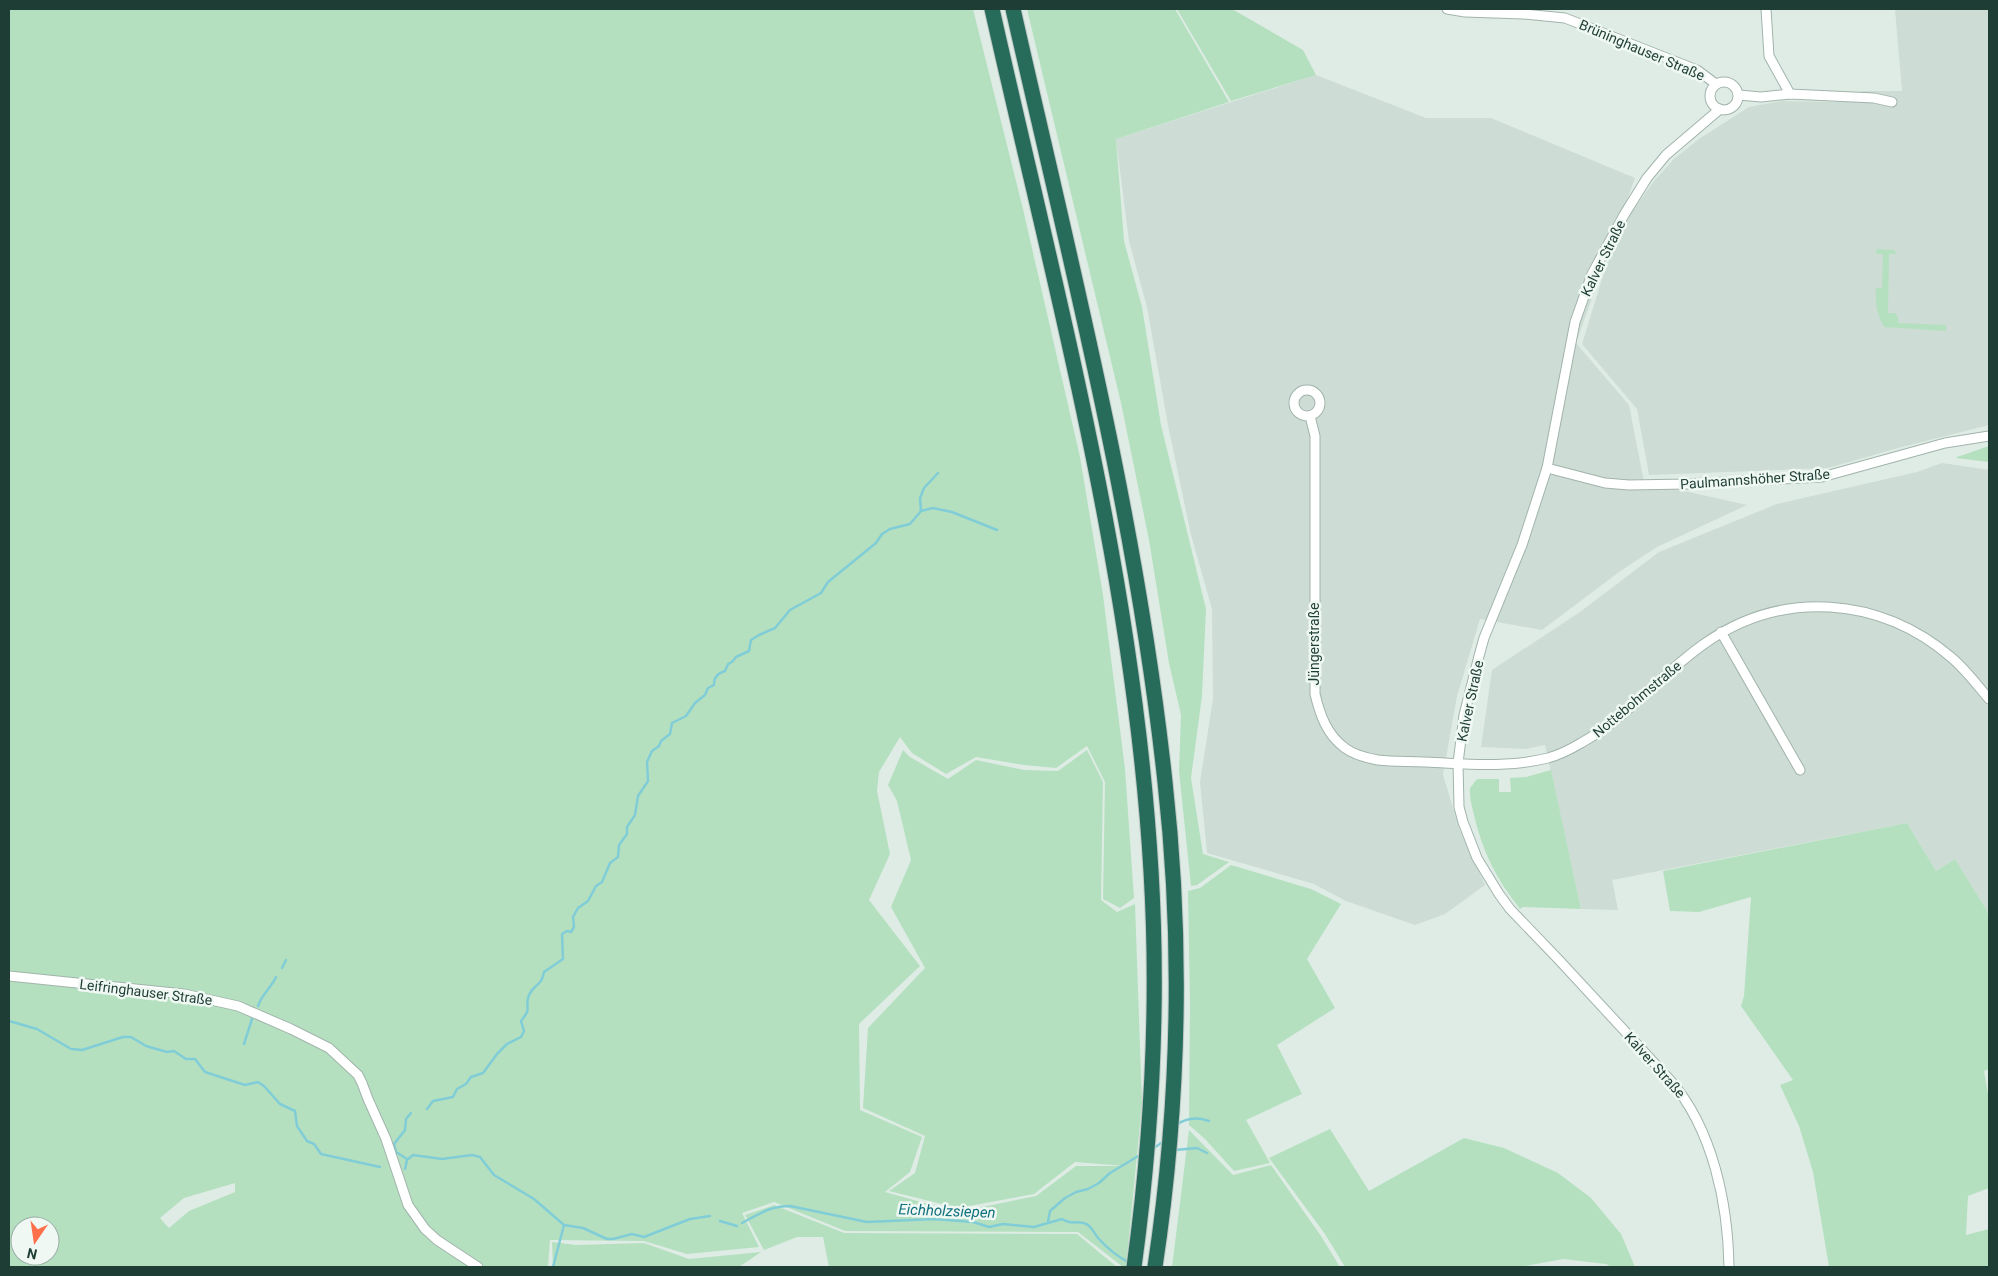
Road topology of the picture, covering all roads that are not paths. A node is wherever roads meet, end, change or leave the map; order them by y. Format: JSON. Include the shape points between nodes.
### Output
{"nodes":[{"id":1,"x":992,"y":9,"type":"edge"},
{"id":2,"x":1013,"y":9,"type":"edge"},
{"id":3,"x":1448,"y":9,"type":"edge"},
{"id":4,"x":1766,"y":9,"type":"edge"},
{"id":5,"x":1564,"y":13,"type":"edge"},
{"id":6,"x":1716,"y":84,"type":"junction"},
{"id":7,"x":1790,"y":94,"type":"junction"},
{"id":8,"x":1739,"y":95,"type":"junction"},
{"id":9,"x":1892,"y":102,"type":"dead end"},
{"id":10,"x":1720,"y":109,"type":"junction"},
{"id":11,"x":1310,"y":416,"type":"dead end"},
{"id":12,"x":1989,"y":436,"type":"edge"},
{"id":13,"x":1547,"y":468,"type":"junction"},
{"id":14,"x":1721,"y":632,"type":"junction"},
{"id":15,"x":1989,"y":699,"type":"edge"},
{"id":16,"x":1458,"y":763,"type":"junction"},
{"id":17,"x":1800,"y":770,"type":"dead end"},
{"id":18,"x":9,"y":976,"type":"edge"},
{"id":19,"x":478,"y":1267,"type":"edge"},
{"id":20,"x":1134,"y":1267,"type":"edge"},
{"id":21,"x":1155,"y":1267,"type":"edge"},
{"id":22,"x":1729,"y":1267,"type":"edge"}],
"edges":[{"from":1,"to":20,"type":"highway","via":[[1059,299],[1112,556],[1144,777],[1155,968],[1154,1059],[1144,1192]]},
{"from":2,"to":21,"type":"highway","via":[[1097,376],[1126,519],[1149,654],[1166,784],[1175,932],[1175,1051],[1166,1197]]},
{"from":3,"to":5,"type":"street","name":"Brüninghauser Straße"},
{"from":4,"to":7,"type":"street","via":[[1769,56]]},
{"from":5,"to":6,"type":"street","name":"Brüninghauser Straße","via":[[1696,70]]},
{"from":6,"to":8,"type":"street","name":"Brüninghauser Straße","via":[[1730,82]]},
{"from":6,"to":10,"type":"street","name":"Brüninghauser Straße","via":[[1710,98]]},
{"from":7,"to":8,"type":"street"},
{"from":7,"to":9,"type":"street","via":[[1874,98]]},
{"from":8,"to":10,"type":"street","via":[[1733,107]]},
{"from":10,"to":13,"type":"street","name":"Kalver Straße","via":[[1666,155],[1647,178],[1592,274],[1575,322]]},
{"from":11,"to":16,"type":"street","name":"Jüngerstraße","via":[[1315,436],[1314,688],[1320,716],[1336,740],[1354,754],[1379,760]]},
{"from":12,"to":13,"type":"street","name":"Paulmannshöher Straße","via":[[1945,443],[1822,477],[1629,485],[1604,483]]},
{"from":13,"to":16,"type":"street","name":"Kalver Straße","via":[[1522,545],[1479,656],[1464,715]]},
{"from":14,"to":15,"type":"street","name":"Nottebohmstraße","via":[[1757,616],[1803,607],[1833,606],[1868,612],[1896,621],[1937,646],[1968,673]]},
{"from":14,"to":16,"type":"street","name":"Nottebohmstraße","via":[[1683,660],[1614,720],[1557,755],[1505,764]]},
{"from":14,"to":17,"type":"street"},
{"from":16,"to":22,"type":"street","name":"Kalver Straße","via":[[1459,807],[1463,822],[1478,858],[1499,894],[1670,1080],[1694,1113],[1724,1204]]},
{"from":18,"to":19,"type":"street","name":"Leifringhauser Straße","via":[[184,994],[238,1006],[329,1048],[358,1075],[386,1139],[408,1205],[437,1240]]}]}
